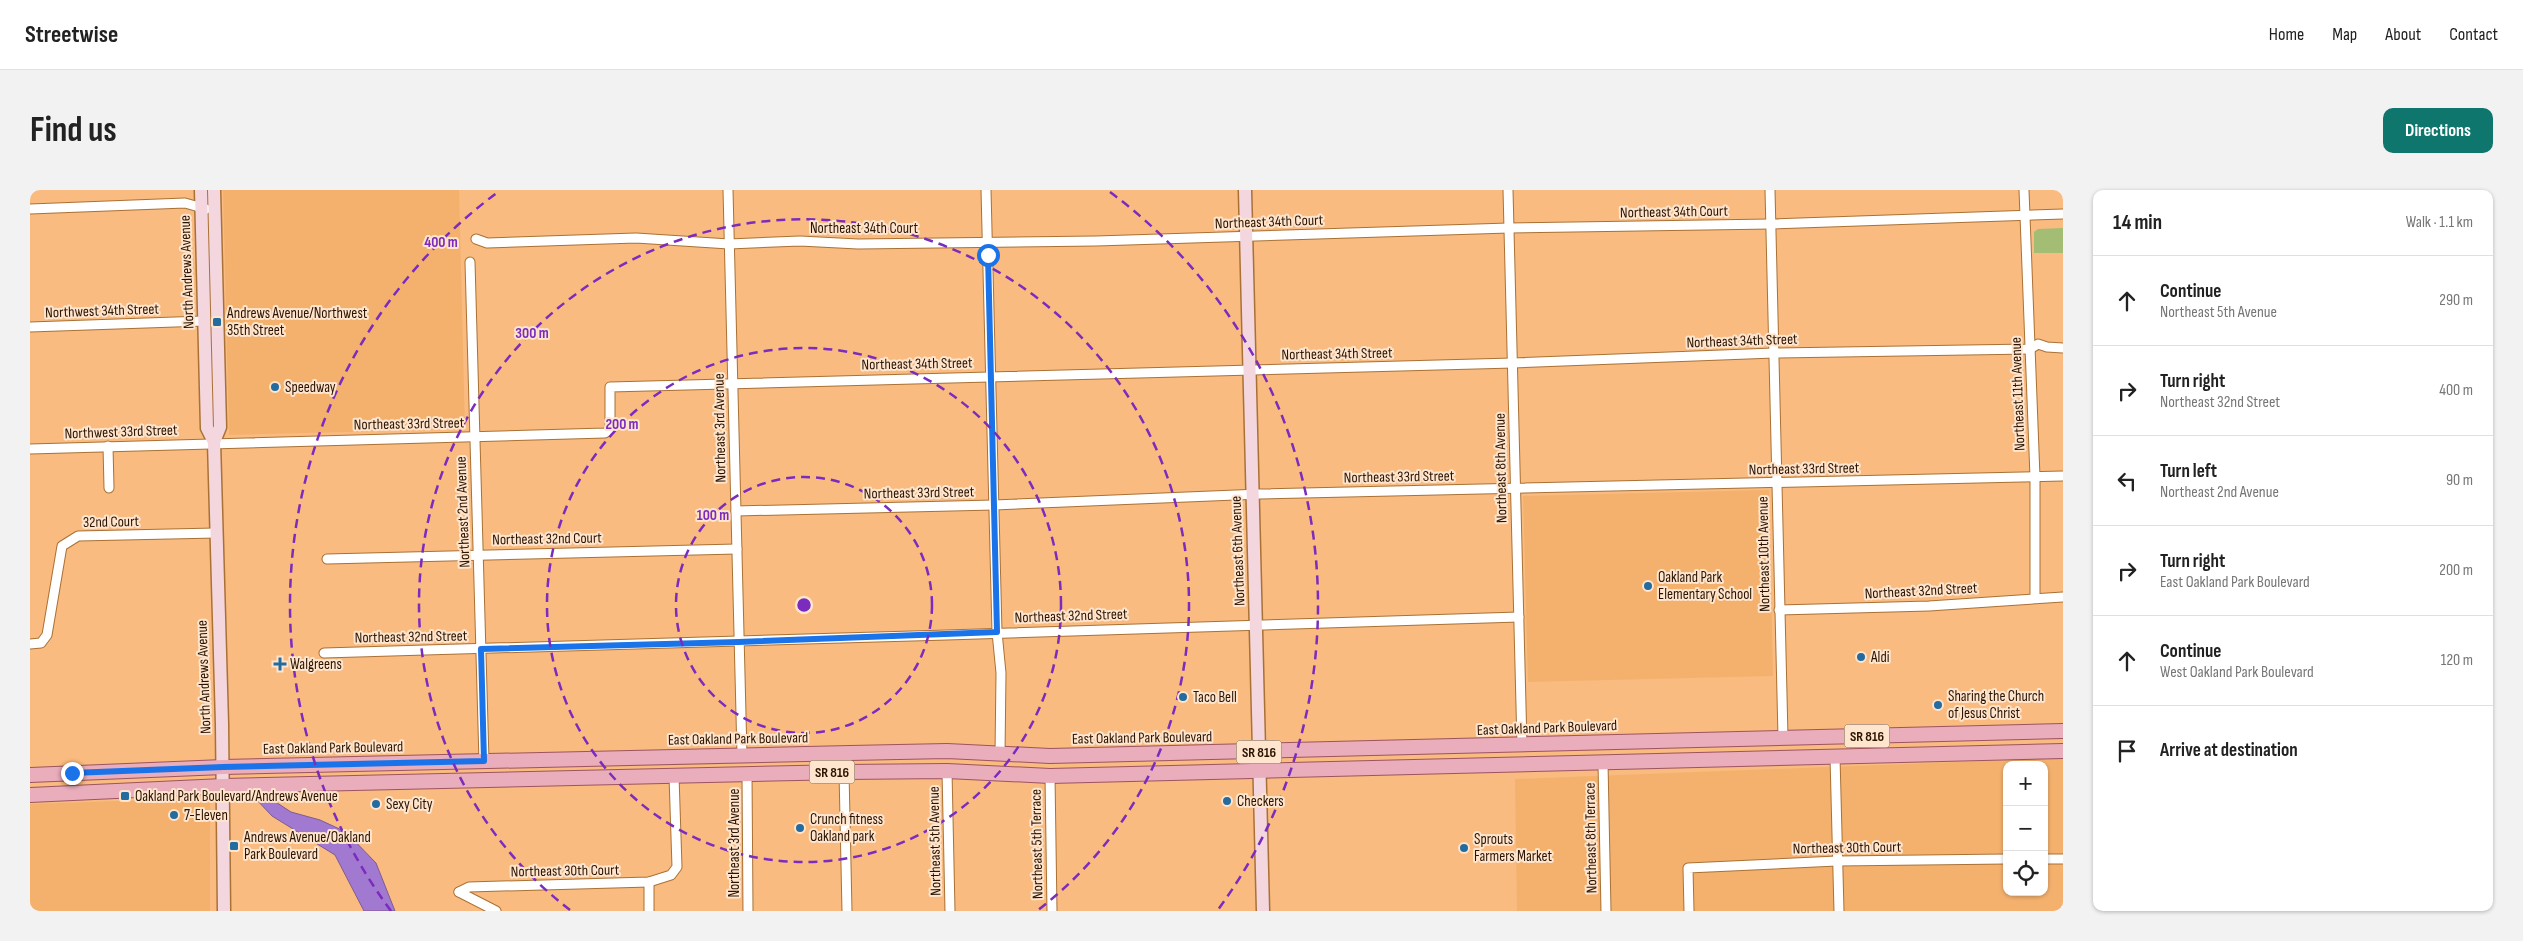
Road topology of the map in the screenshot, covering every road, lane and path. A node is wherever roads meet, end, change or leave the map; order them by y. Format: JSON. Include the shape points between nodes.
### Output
{"nodes":[{"id":1,"x":728,"y":190,"type":"edge"},
{"id":2,"x":986,"y":190,"type":"edge"},
{"id":3,"x":1245,"y":190,"type":"edge"},
{"id":4,"x":1508,"y":190,"type":"edge"},
{"id":5,"x":1770,"y":190,"type":"edge"},
{"id":6,"x":2024,"y":190,"type":"edge"},
{"id":7,"x":207,"y":192,"type":"edge"},
{"id":8,"x":185,"y":203,"type":"junction"},
{"id":9,"x":30,"y":208,"type":"edge"},
{"id":10,"x":208,"y":209,"type":"junction"},
{"id":11,"x":2063,"y":214,"type":"edge"},
{"id":12,"x":2024,"y":215,"type":"junction"},
{"id":13,"x":1772,"y":224,"type":"junction"},
{"id":14,"x":1509,"y":228,"type":"junction"},
{"id":15,"x":1246,"y":236,"type":"junction"},
{"id":16,"x":476,"y":239,"type":"dead end"},
{"id":17,"x":987,"y":242,"type":"junction"},
{"id":18,"x":729,"y":244,"type":"junction"},
{"id":19,"x":470,"y":262,"type":"dead end"},
{"id":20,"x":204,"y":321,"type":"junction"},
{"id":21,"x":30,"y":327,"type":"edge"},
{"id":22,"x":2063,"y":348,"type":"edge"},
{"id":23,"x":2030,"y":349,"type":"junction"},
{"id":24,"x":1774,"y":353,"type":"junction"},
{"id":25,"x":1512,"y":363,"type":"junction"},
{"id":26,"x":1249,"y":370,"type":"junction"},
{"id":27,"x":991,"y":376,"type":"junction"},
{"id":28,"x":732,"y":382,"type":"junction"},
{"id":29,"x":605,"y":432,"type":"joint"},
{"id":30,"x":473,"y":436,"type":"junction"},
{"id":31,"x":214,"y":442,"type":"junction"},
{"id":32,"x":108,"y":446,"type":"junction"},
{"id":33,"x":30,"y":449,"type":"edge"},
{"id":34,"x":2063,"y":476,"type":"edge"},
{"id":35,"x":2035,"y":477,"type":"junction"},
{"id":36,"x":1776,"y":483,"type":"junction"},
{"id":37,"x":109,"y":488,"type":"dead end"},
{"id":38,"x":1516,"y":488,"type":"junction"},
{"id":39,"x":1253,"y":494,"type":"junction"},
{"id":40,"x":994,"y":505,"type":"junction"},
{"id":41,"x":736,"y":511,"type":"junction"},
{"id":42,"x":216,"y":533,"type":"junction"},
{"id":43,"x":737,"y":549,"type":"junction"},
{"id":44,"x":479,"y":554,"type":"junction"},
{"id":45,"x":327,"y":559,"type":"dead end"},
{"id":46,"x":2063,"y":597,"type":"edge"},
{"id":47,"x":2036,"y":598,"type":"junction"},
{"id":48,"x":1779,"y":610,"type":"junction"},
{"id":49,"x":1519,"y":617,"type":"junction"},
{"id":50,"x":1256,"y":625,"type":"junction"},
{"id":51,"x":997,"y":632,"type":"junction"},
{"id":52,"x":739,"y":642,"type":"junction"},
{"id":53,"x":30,"y":644,"type":"edge"},
{"id":54,"x":481,"y":649,"type":"junction"},
{"id":55,"x":324,"y":653,"type":"dead end"},
{"id":56,"x":2063,"y":731,"type":"edge"},
{"id":57,"x":1951,"y":734,"type":"junction"},
{"id":58,"x":1783,"y":737,"type":"junction"},
{"id":59,"x":1614,"y":742,"type":"junction"},
{"id":60,"x":1569,"y":744,"type":"junction"},
{"id":61,"x":1522,"y":745,"type":"junction"},
{"id":62,"x":2063,"y":751,"type":"edge"},
{"id":63,"x":866,"y":752,"type":"junction"},
{"id":64,"x":1260,"y":752,"type":"junction"},
{"id":65,"x":1000,"y":754,"type":"junction"},
{"id":66,"x":742,"y":756,"type":"junction"},
{"id":67,"x":1835,"y":757,"type":"junction"},
{"id":68,"x":562,"y":759,"type":"junction"},
{"id":69,"x":484,"y":761,"type":"junction"},
{"id":70,"x":1687,"y":761,"type":"junction"},
{"id":71,"x":1602,"y":763,"type":"junction"},
{"id":72,"x":1552,"y":764,"type":"junction"},
{"id":73,"x":223,"y":767,"type":"junction"},
{"id":74,"x":947,"y":771,"type":"junction"},
{"id":75,"x":965,"y":771,"type":"junction"},
{"id":76,"x":844,"y":772,"type":"junction"},
{"id":77,"x":1260,"y":772,"type":"junction"},
{"id":78,"x":747,"y":774,"type":"junction"},
{"id":79,"x":30,"y":775,"type":"edge"},
{"id":80,"x":717,"y":775,"type":"junction"},
{"id":81,"x":674,"y":776,"type":"junction"},
{"id":82,"x":1050,"y":776,"type":"junction"},
{"id":83,"x":543,"y":780,"type":"junction"},
{"id":84,"x":454,"y":782,"type":"junction"},
{"id":85,"x":223,"y":786,"type":"junction"},
{"id":86,"x":30,"y":795,"type":"edge"},
{"id":87,"x":2003,"y":859,"type":"edge"},
{"id":88,"x":2048,"y":859,"type":"edge"},
{"id":89,"x":2063,"y":859,"type":"edge"},
{"id":90,"x":1838,"y":861,"type":"junction"},
{"id":91,"x":649,"y":882,"type":"junction"},
{"id":92,"x":224,"y":911,"type":"edge"},
{"id":93,"x":496,"y":911,"type":"edge"},
{"id":94,"x":650,"y":911,"type":"edge"},
{"id":95,"x":748,"y":911,"type":"edge"},
{"id":96,"x":847,"y":911,"type":"edge"},
{"id":97,"x":950,"y":911,"type":"edge"},
{"id":98,"x":1052,"y":911,"type":"edge"},
{"id":99,"x":1263,"y":911,"type":"edge"},
{"id":100,"x":1606,"y":911,"type":"edge"},
{"id":101,"x":1688,"y":911,"type":"edge"},
{"id":102,"x":1839,"y":911,"type":"edge"}],
"edges":[{"from":1,"to":18,"type":"street","name":"Northeast 3rd Avenue"},
{"from":2,"to":17,"type":"street"},
{"from":3,"to":15,"type":"main road","name":"Northeast 6th Avenue"},
{"from":4,"to":14,"type":"street","name":"Northeast 8th Avenue"},
{"from":5,"to":13,"type":"street","name":"Northeast 10th Avenue"},
{"from":6,"to":12,"type":"street","name":"Northeast 11th Avenue"},
{"from":7,"to":8,"type":"street"},
{"from":7,"to":10,"type":"main road","name":"North Andrews Avenue"},
{"from":8,"to":9,"type":"street"},
{"from":8,"to":10,"type":"street"},
{"from":10,"to":20,"type":"main road","name":"North Andrews Avenue"},
{"from":10,"to":31,"type":"main road","name":"North Andrews Avenue","via":[[220,427]]},
{"from":11,"to":12,"type":"street","name":"Northeast 34th Court"},
{"from":12,"to":13,"type":"street","name":"Northeast 34th Court"},
{"from":12,"to":23,"type":"street","name":"Northeast 11th Avenue"},
{"from":13,"to":14,"type":"street","name":"Northeast 34th Court"},
{"from":13,"to":24,"type":"street","name":"Northeast 10th Avenue"},
{"from":14,"to":15,"type":"street","name":"Northeast 34th Court"},
{"from":14,"to":25,"type":"street","name":"Northeast 8th Avenue"},
{"from":15,"to":17,"type":"street","name":"Northeast 34th Court"},
{"from":15,"to":26,"type":"main road","name":"Northeast 6th Avenue"},
{"from":16,"to":18,"type":"street","name":"Northeast 34th Court","via":[[487,243],[636,238]]},
{"from":17,"to":18,"type":"street","name":"Northeast 34th Court"},
{"from":17,"to":27,"type":"street"},
{"from":18,"to":28,"type":"street","name":"Northeast 3rd Avenue"},
{"from":19,"to":30,"type":"street","name":"Northeast 2nd Avenue"},
{"from":20,"to":21,"type":"street","name":"Northwest 34th Street"},
{"from":20,"to":31,"type":"main road","name":"North Andrews Avenue","via":[[207,428]]},
{"from":22,"to":23,"type":"street","name":"Northeast 34th Street","via":[[2038,344]]},
{"from":23,"to":24,"type":"street","name":"Northeast 34th Street"},
{"from":23,"to":35,"type":"street","name":"Northeast 11th Avenue"},
{"from":24,"to":25,"type":"street","name":"Northeast 34th Street"},
{"from":24,"to":36,"type":"street","name":"Northeast 10th Avenue"},
{"from":25,"to":26,"type":"street","name":"Northeast 34th Street"},
{"from":25,"to":38,"type":"street","name":"Northeast 8th Avenue"},
{"from":26,"to":27,"type":"street","name":"Northeast 34th Street"},
{"from":26,"to":39,"type":"main road","name":"Northeast 6th Avenue"},
{"from":27,"to":28,"type":"street","name":"Northeast 34th Street"},
{"from":27,"to":40,"type":"street"},
{"from":28,"to":29,"type":"street","name":"Northeast 34th Street","via":[[610,387],[612,421],[610,430]]},
{"from":28,"to":41,"type":"street","name":"Northeast 3rd Avenue"},
{"from":29,"to":30,"type":"street","name":"Northeast 33rd Street"},
{"from":30,"to":31,"type":"street","name":"Northeast 33rd Street"},
{"from":30,"to":44,"type":"street","name":"Northeast 2nd Avenue"},
{"from":31,"to":32,"type":"street","name":"Northwest 33rd Street"},
{"from":31,"to":42,"type":"main road","name":"North Andrews Avenue"},
{"from":32,"to":33,"type":"street","name":"Northwest 33rd Street"},
{"from":32,"to":37,"type":"street"},
{"from":34,"to":35,"type":"street","name":"Northeast 33rd Street"},
{"from":35,"to":36,"type":"street","name":"Northeast 33rd Street"},
{"from":35,"to":47,"type":"street","name":"Northeast 11th Avenue"},
{"from":36,"to":38,"type":"street","name":"Northeast 33rd Street"},
{"from":36,"to":48,"type":"street","name":"Northeast 10th Avenue"},
{"from":38,"to":39,"type":"street","name":"Northeast 33rd Street"},
{"from":38,"to":49,"type":"street","name":"Northeast 8th Avenue"},
{"from":39,"to":40,"type":"street","name":"Northeast 33rd Street"},
{"from":39,"to":50,"type":"main road","name":"Northeast 6th Avenue"},
{"from":40,"to":41,"type":"street","name":"Northeast 33rd Street"},
{"from":40,"to":51,"type":"street"},
{"from":41,"to":43,"type":"street","name":"Northeast 3rd Avenue"},
{"from":42,"to":53,"type":"street","name":"32nd Court","via":[[78,536],[69,540],[62,546],[47,635],[42,643]]},
{"from":42,"to":73,"type":"main road","name":"North Andrews Avenue"},
{"from":43,"to":44,"type":"street","name":"Northeast 32nd Court"},
{"from":43,"to":52,"type":"street","name":"Northeast 3rd Avenue"},
{"from":44,"to":45,"type":"street","name":"Northeast 32nd Court"},
{"from":44,"to":54,"type":"street","name":"Northeast 2nd Avenue"},
{"from":46,"to":47,"type":"street","name":"Northeast 32nd Street"},
{"from":47,"to":48,"type":"street","name":"Northeast 32nd Street","via":[[1929,606]]},
{"from":48,"to":58,"type":"street","name":"Northeast 10th Avenue"},
{"from":49,"to":50,"type":"street","name":"Northeast 32nd Street"},
{"from":49,"to":61,"type":"street","name":"Northeast 8th Avenue"},
{"from":50,"to":51,"type":"street","name":"Northeast 32nd Street"},
{"from":50,"to":64,"type":"main road","name":"Northeast 6th Avenue"},
{"from":51,"to":52,"type":"street","name":"Northeast 32nd Street"},
{"from":51,"to":65,"type":"street","via":[[1001,673]]},
{"from":52,"to":54,"type":"street","name":"Northeast 32nd Street"},
{"from":52,"to":66,"type":"street","name":"Northeast 3rd Avenue"},
{"from":54,"to":55,"type":"street","name":"Northeast 32nd Street"},
{"from":54,"to":69,"type":"street","name":"Northeast 2nd Avenue"},
{"from":56,"to":57,"type":"main road","name":"East Oakland Park Boulevard","number":"SR 816"},
{"from":57,"to":58,"type":"main road","name":"East Oakland Park Boulevard","number":"SR 816"},
{"from":57,"to":67,"type":"main road","via":[[1937,743],[1846,746]]},
{"from":58,"to":59,"type":"main road","name":"East Oakland Park Boulevard","number":"SR 816"},
{"from":58,"to":70,"type":"main road","via":[[1780,744],[1771,750],[1705,752]]},
{"from":59,"to":60,"type":"main road","name":"East Oakland Park Boulevard","number":"SR 816"},
{"from":59,"to":71,"type":"main road","via":[[1605,752]]},
{"from":60,"to":61,"type":"main road","name":"East Oakland Park Boulevard","number":"SR 816"},
{"from":60,"to":72,"type":"main road","via":[[1564,758]]},
{"from":61,"to":64,"type":"main road","name":"East Oakland Park Boulevard","number":"SR 816"},
{"from":62,"to":67,"type":"main road","number":"SR 816"},
{"from":63,"to":65,"type":"main road","name":"East Oakland Park Boulevard","number":"SR 816"},
{"from":63,"to":66,"type":"main road","name":"East Oakland Park Boulevard","number":"SR 816"},
{"from":63,"to":76,"type":"main road","via":[[853,760]]},
{"from":64,"to":65,"type":"main road","name":"East Oakland Park Boulevard","number":"SR 816"},
{"from":64,"to":77,"type":"main road","name":"Northeast 6th Avenue"},
{"from":65,"to":75,"type":"main road","via":[[993,762]]},
{"from":66,"to":68,"type":"main road","name":"East Oakland Park Boulevard","number":"SR 816"},
{"from":66,"to":80,"type":"main road","via":[[735,767]]},
{"from":67,"to":70,"type":"main road","number":"SR 816"},
{"from":67,"to":90,"type":"street"},
{"from":68,"to":69,"type":"main road","name":"East Oakland Park Boulevard","number":"SR 816"},
{"from":68,"to":83,"type":"main road","via":[[549,767]]},
{"from":69,"to":73,"type":"main road","name":"East Oakland Park Boulevard","number":"SR 816"},
{"from":69,"to":84,"type":"main road","via":[[476,774]]},
{"from":70,"to":71,"type":"main road","number":"SR 816"},
{"from":71,"to":72,"type":"main road","number":"SR 816"},
{"from":71,"to":100,"type":"street","name":"Northeast 8th Terrace"},
{"from":72,"to":77,"type":"main road","number":"SR 816"},
{"from":73,"to":79,"type":"main road","number":"SR 816"},
{"from":73,"to":85,"type":"main road","name":"North Andrews Avenue"},
{"from":74,"to":75,"type":"main road","number":"SR 816"},
{"from":74,"to":76,"type":"main road","number":"SR 816"},
{"from":74,"to":97,"type":"street","name":"Northeast 5th Avenue"},
{"from":75,"to":82,"type":"main road","number":"SR 816"},
{"from":76,"to":78,"type":"main road","number":"SR 816"},
{"from":76,"to":96,"type":"street"},
{"from":77,"to":82,"type":"main road","number":"SR 816"},
{"from":77,"to":99,"type":"main road","name":"Northeast 6th Avenue"},
{"from":78,"to":80,"type":"main road","number":"SR 816"},
{"from":78,"to":95,"type":"street","name":"Northeast 3rd Avenue"},
{"from":80,"to":81,"type":"main road","number":"SR 816"},
{"from":81,"to":83,"type":"main road","number":"SR 816"},
{"from":81,"to":91,"type":"street","name":"Northeast 30th Court","via":[[677,867],[671,875]]},
{"from":82,"to":98,"type":"street","name":"Northeast 5th Terrace"},
{"from":83,"to":84,"type":"main road","number":"SR 816"},
{"from":84,"to":85,"type":"main road","number":"SR 816"},
{"from":85,"to":86,"type":"main road","number":"SR 816"},
{"from":85,"to":92,"type":"main road","name":"North Andrews Avenue"},
{"from":87,"to":90,"type":"street","name":"Northeast 30th Court"},
{"from":88,"to":89,"type":"street"},
{"from":90,"to":101,"type":"street","name":"Northeast 30th Court","via":[[1688,868]]},
{"from":90,"to":102,"type":"street"},
{"from":91,"to":93,"type":"street","name":"Northeast 30th Court","via":[[469,887],[459,892]]},
{"from":91,"to":94,"type":"street"}]}
